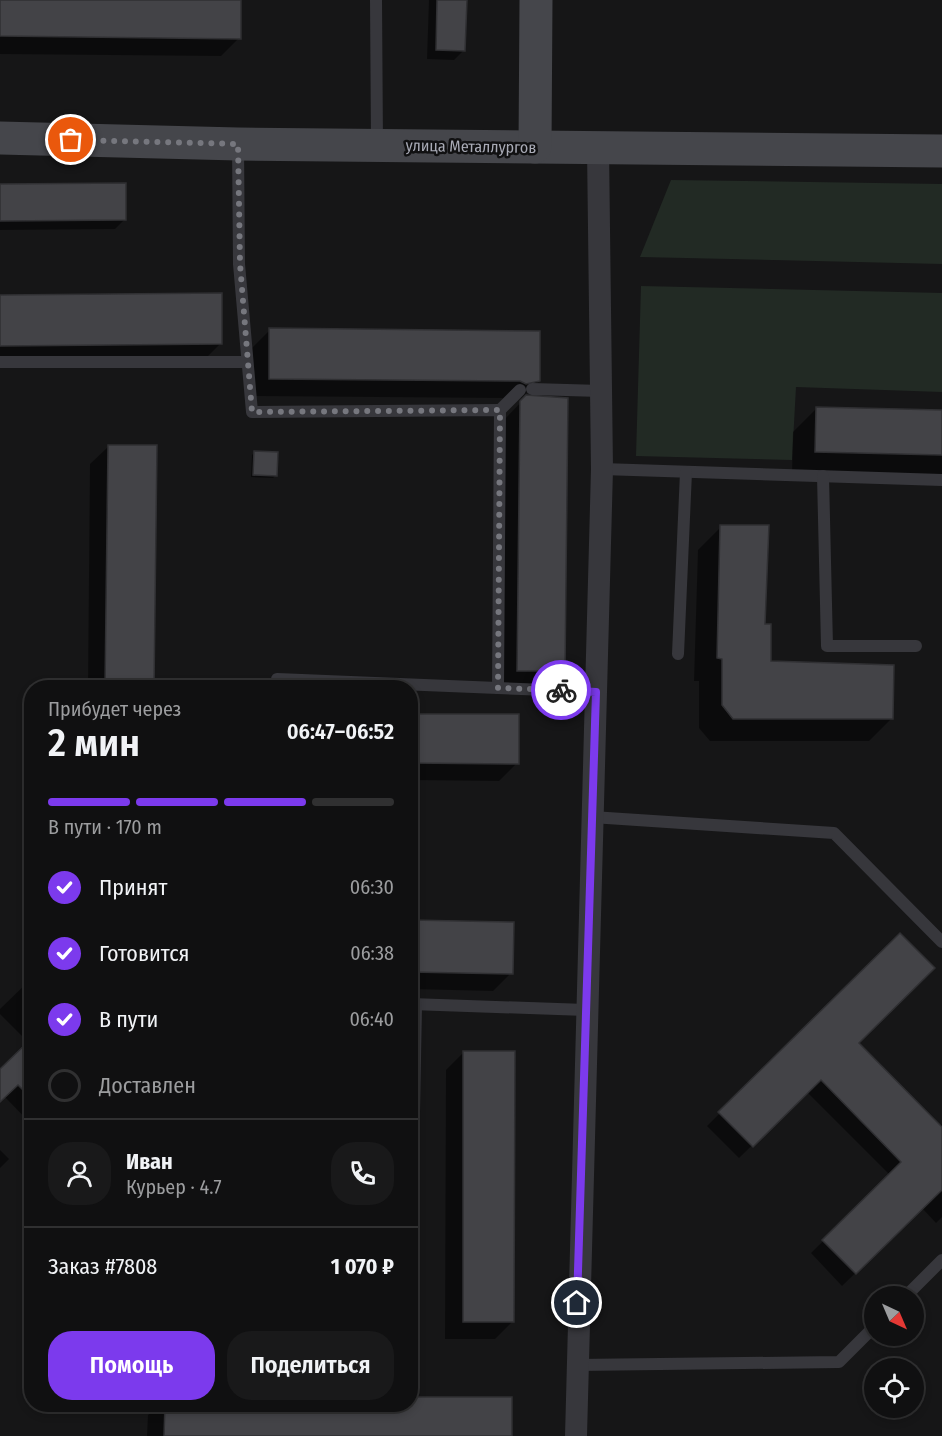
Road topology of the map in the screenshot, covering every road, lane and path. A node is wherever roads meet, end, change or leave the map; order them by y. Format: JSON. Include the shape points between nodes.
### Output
{"nodes":[{"id":1,"x":376,"y":0,"type":"edge"},
{"id":2,"x":536,"y":0,"type":"edge"},
{"id":3,"x":0,"y":138,"type":"edge"},
{"id":4,"x":238,"y":144,"type":"junction"},
{"id":5,"x":377,"y":145,"type":"junction"},
{"id":6,"x":535,"y":147,"type":"junction"},
{"id":7,"x":598,"y":148,"type":"junction"},
{"id":8,"x":942,"y":152,"type":"edge"},
{"id":9,"x":0,"y":362,"type":"edge"},
{"id":10,"x":246,"y":362,"type":"junction"},
{"id":11,"x":601,"y":391,"type":"junction"},
{"id":12,"x":500,"y":410,"type":"junction"},
{"id":13,"x":602,"y":469,"type":"junction"},
{"id":14,"x":686,"y":472,"type":"junction"},
{"id":15,"x":823,"y":476,"type":"junction"},
{"id":16,"x":942,"y":480,"type":"edge"},
{"id":17,"x":916,"y":646,"type":"dead end"},
{"id":18,"x":678,"y":654,"type":"dead end"},
{"id":19,"x":277,"y":679,"type":"dead end"},
{"id":20,"x":302,"y":680,"type":"edge"},
{"id":21,"x":418,"y":685,"type":"edge"},
{"id":22,"x":498,"y":688,"type":"junction"},
{"id":23,"x":596,"y":692,"type":"junction"},
{"id":24,"x":592,"y":817,"type":"junction"},
{"id":25,"x":942,"y":942,"type":"edge"},
{"id":26,"x":418,"y":1005,"type":"edge"},
{"id":27,"x":586,"y":1010,"type":"junction"},
{"id":28,"x":942,"y":1260,"type":"edge"},
{"id":29,"x":916,"y":1286,"type":"edge"},
{"id":30,"x":864,"y":1337,"type":"edge"},
{"id":31,"x":576,"y":1365,"type":"junction"},
{"id":32,"x":576,"y":1436,"type":"edge"}],
"edges":[{"from":1,"to":5,"type":"lane"},
{"from":2,"to":6,"type":"main road"},
{"from":3,"to":4,"type":"main road","name":"улица Металлургов"},
{"from":4,"to":5,"type":"main road","name":"улица Металлургов"},
{"from":4,"to":10,"type":"lane"},
{"from":5,"to":6,"type":"main road","name":"улица Металлургов"},
{"from":6,"to":7,"type":"main road","name":"улица Металлургов"},
{"from":7,"to":8,"type":"main road","name":"улица Металлургов"},
{"from":7,"to":11,"type":"street"},
{"from":9,"to":10,"type":"lane"},
{"from":10,"to":12,"type":"lane","via":[[252,412]]},
{"from":11,"to":12,"type":"lane","via":[[526,390]]},
{"from":11,"to":13,"type":"street"},
{"from":12,"to":22,"type":"lane"},
{"from":13,"to":14,"type":"lane"},
{"from":13,"to":23,"type":"street"},
{"from":14,"to":15,"type":"lane"},
{"from":14,"to":18,"type":"lane"},
{"from":15,"to":16,"type":"lane"},
{"from":15,"to":17,"type":"lane","via":[[827,646]]},
{"from":19,"to":20,"type":"lane"},
{"from":21,"to":22,"type":"lane"},
{"from":22,"to":23,"type":"lane"},
{"from":23,"to":24,"type":"street"},
{"from":24,"to":25,"type":"lane","via":[[834,833]]},
{"from":24,"to":27,"type":"street"},
{"from":26,"to":27,"type":"lane"},
{"from":27,"to":31,"type":"street"},
{"from":28,"to":29,"type":"lane"},
{"from":30,"to":31,"type":"lane","via":[[838,1362]]},
{"from":31,"to":32,"type":"street"}]}
